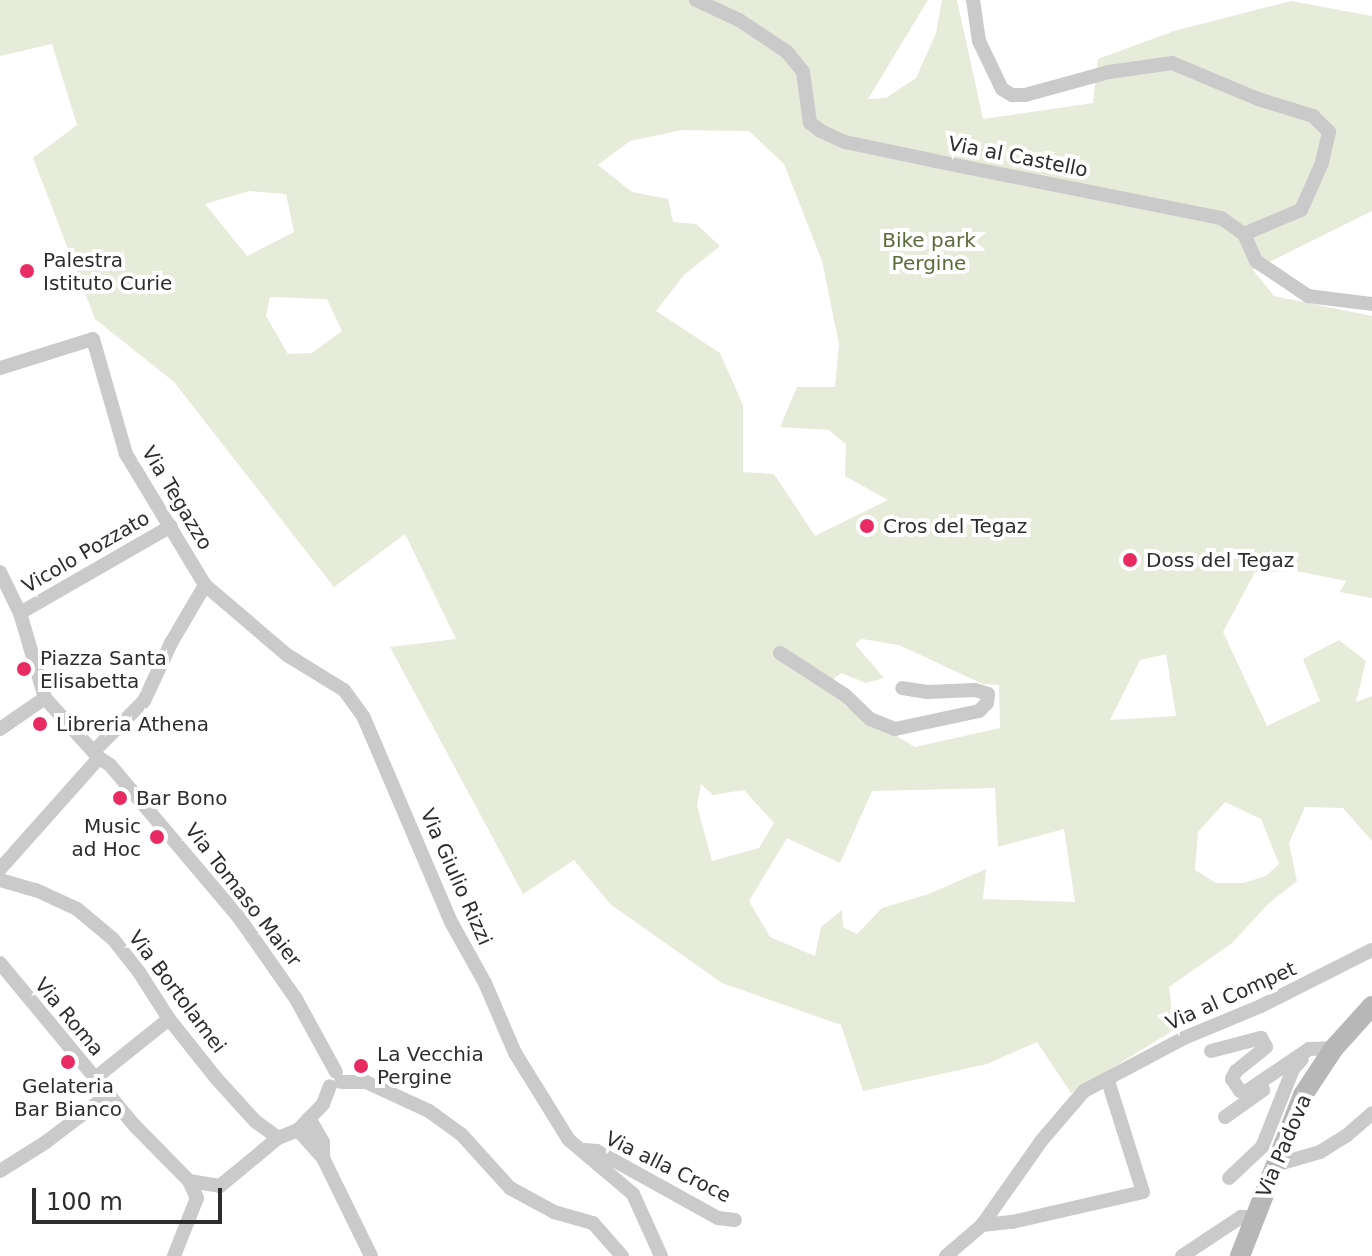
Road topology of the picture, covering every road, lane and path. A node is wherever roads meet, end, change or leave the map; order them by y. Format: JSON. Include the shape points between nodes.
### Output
{"nodes":[{"id":1,"x":696,"y":0,"type":"edge"},
{"id":2,"x":973,"y":0,"type":"edge"},
{"id":3,"x":1244,"y":234,"type":"junction"},
{"id":4,"x":1372,"y":304,"type":"edge"},
{"id":5,"x":0,"y":368,"type":"edge"},
{"id":6,"x":171,"y":526,"type":"junction"},
{"id":7,"x":0,"y":572,"type":"edge"},
{"id":8,"x":205,"y":585,"type":"junction"},
{"id":9,"x":20,"y":613,"type":"junction"},
{"id":10,"x":780,"y":653,"type":"dead end"},
{"id":11,"x":902,"y":688,"type":"dead end"},
{"id":12,"x":45,"y":698,"type":"junction"},
{"id":13,"x":0,"y":729,"type":"edge"},
{"id":14,"x":96,"y":754,"type":"junction"},
{"id":15,"x":6,"y":864,"type":"edge"},
{"id":16,"x":0,"y":880,"type":"edge"},
{"id":17,"x":1372,"y":950,"type":"edge"},
{"id":18,"x":0,"y":963,"type":"edge"},
{"id":19,"x":1372,"y":1006,"type":"edge"},
{"id":20,"x":169,"y":1019,"type":"junction"},
{"id":21,"x":1334,"y":1048,"type":"junction"},
{"id":22,"x":1309,"y":1049,"type":"junction"},
{"id":23,"x":1211,"y":1051,"type":"dead end"},
{"id":24,"x":1293,"y":1069,"type":"junction"},
{"id":25,"x":94,"y":1079,"type":"junction"},
{"id":26,"x":336,"y":1080,"type":"junction"},
{"id":27,"x":1108,"y":1081,"type":"junction"},
{"id":28,"x":109,"y":1094,"type":"junction"},
{"id":29,"x":1372,"y":1113,"type":"edge"},
{"id":30,"x":1225,"y":1117,"type":"dead end"},
{"id":31,"x":309,"y":1118,"type":"junction"},
{"id":32,"x":298,"y":1130,"type":"junction"},
{"id":33,"x":278,"y":1138,"type":"junction"},
{"id":34,"x":583,"y":1150,"type":"junction"},
{"id":35,"x":323,"y":1158,"type":"junction"},
{"id":36,"x":1275,"y":1165,"type":"junction"},
{"id":37,"x":0,"y":1171,"type":"edge"},
{"id":38,"x":1229,"y":1178,"type":"dead end"},
{"id":39,"x":189,"y":1181,"type":"junction"},
{"id":40,"x":1255,"y":1217,"type":"junction"},
{"id":41,"x":735,"y":1220,"type":"dead end"},
{"id":42,"x":982,"y":1225,"type":"junction"},
{"id":43,"x":175,"y":1252,"type":"edge"},
{"id":44,"x":371,"y":1256,"type":"edge"},
{"id":45,"x":622,"y":1256,"type":"edge"},
{"id":46,"x":661,"y":1256,"type":"edge"},
{"id":47,"x":946,"y":1256,"type":"edge"},
{"id":48,"x":1182,"y":1256,"type":"edge"},
{"id":49,"x":1240,"y":1256,"type":"edge"}],
"edges":[{"from":1,"to":3,"type":"street","name":"Via al Castello","via":[[787,52],[803,72],[810,123],[845,142],[1221,218]]},
{"from":2,"to":3,"type":"street","via":[[979,41],[1002,89],[1012,95],[1172,63],[1313,116],[1329,132],[1301,210]]},
{"from":3,"to":4,"type":"street","name":"Via al Castello","via":[[1256,261],[1308,296]]},
{"from":5,"to":6,"type":"street","name":"Via Tegazzo","via":[[93,339],[126,454]]},
{"from":6,"to":8,"type":"street","name":"Via Tegazzo"},
{"from":6,"to":9,"type":"street","name":"Vicolo Pozzato"},
{"from":7,"to":9,"type":"street"},
{"from":8,"to":14,"type":"street","via":[[144,701]]},
{"from":8,"to":34,"type":"street","name":"Via Giulio Rizzi","via":[[287,655],[344,690],[364,718],[451,922],[515,1053],[569,1140]]},
{"from":9,"to":12,"type":"street"},
{"from":10,"to":11,"type":"street","via":[[845,695],[870,719],[895,729],[979,711],[987,703],[988,694],[975,690]]},
{"from":12,"to":13,"type":"street"},
{"from":12,"to":14,"type":"street","name":"Via Tomaso Maier"},
{"from":14,"to":15,"type":"street"},
{"from":14,"to":26,"type":"street","name":"Via Tomaso Maier","via":[[240,919],[296,999]]},
{"from":16,"to":20,"type":"street","name":"Via Bortolamei","via":[[77,909],[113,939]]},
{"from":17,"to":27,"type":"street","name":"Via al Compet","via":[[1170,1044]]},
{"from":18,"to":25,"type":"street","name":"Via Roma"},
{"from":19,"to":21,"type":"main road","name":"Via Padova"},
{"from":20,"to":25,"type":"street"},
{"from":20,"to":33,"type":"street","name":"Via Bortolamei","via":[[255,1121]]},
{"from":21,"to":22,"type":"street"},
{"from":21,"to":36,"type":"main road","name":"Via Padova","via":[[1303,1095]]},
{"from":22,"to":23,"type":"street","via":[[1247,1091],[1240,1091],[1232,1079],[1266,1047],[1261,1038]]},
{"from":22,"to":24,"type":"street"},
{"from":24,"to":30,"type":"street"},
{"from":24,"to":38,"type":"street","via":[[1262,1147]]},
{"from":25,"to":28,"type":"street","name":"Via Roma"},
{"from":26,"to":31,"type":"street"},
{"from":26,"to":45,"type":"street","via":[[366,1082],[429,1111],[461,1134],[510,1188],[554,1212],[593,1223]]},
{"from":27,"to":42,"type":"street","name":"Via al Compet","via":[[1084,1091]]},
{"from":27,"to":42,"type":"street","via":[[1143,1192]]},
{"from":28,"to":37,"type":"street"},
{"from":28,"to":39,"type":"street","name":"Via Roma"},
{"from":29,"to":36,"type":"street","via":[[1320,1152]]},
{"from":31,"to":32,"type":"street"},
{"from":31,"to":35,"type":"street","via":[[323,1142]]},
{"from":32,"to":33,"type":"street"},
{"from":32,"to":35,"type":"street"},
{"from":33,"to":39,"type":"street","via":[[220,1186]]},
{"from":34,"to":41,"type":"street","name":"Via alla Croce","via":[[597,1151],[718,1218]]},
{"from":34,"to":46,"type":"street","name":"Via Giulio Rizzi","via":[[633,1194]]},
{"from":35,"to":44,"type":"street"},
{"from":36,"to":40,"type":"main road","name":"Via Padova"},
{"from":39,"to":43,"type":"street","via":[[197,1198]]},
{"from":40,"to":48,"type":"street","via":[[1241,1217]]},
{"from":40,"to":49,"type":"main road","name":"Via Padova"},
{"from":42,"to":47,"type":"street","name":"Via al Compet"}]}
